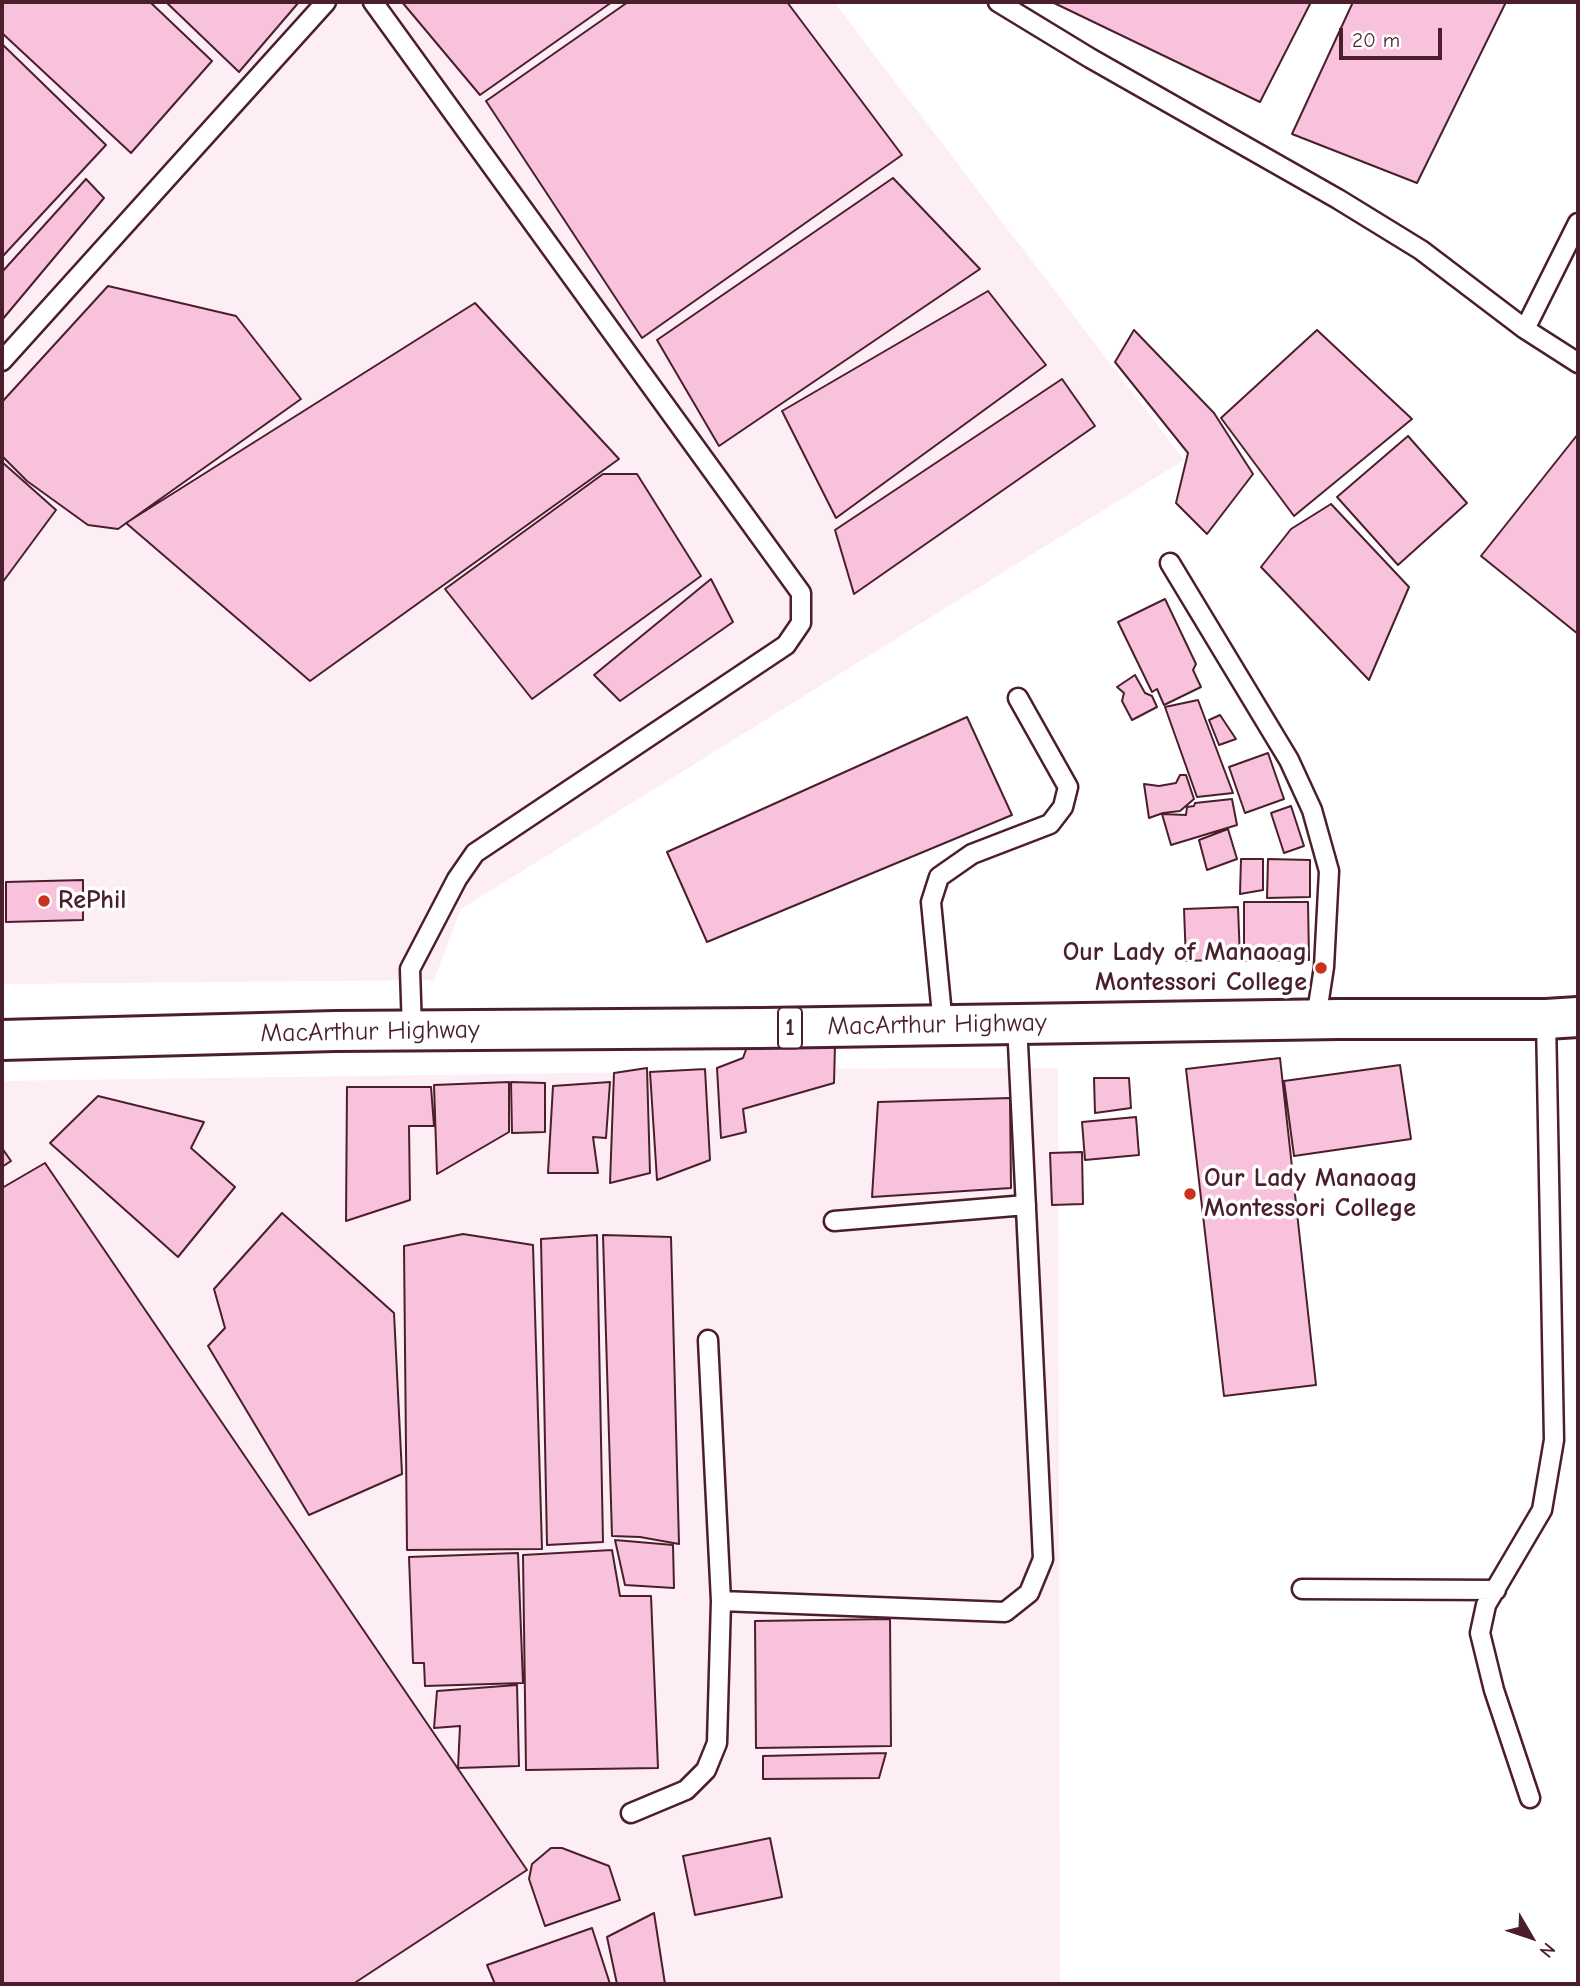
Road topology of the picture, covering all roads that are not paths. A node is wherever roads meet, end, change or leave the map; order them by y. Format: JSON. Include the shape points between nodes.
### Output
{"nodes":[{"id":1,"x":326,"y":2,"type":"edge"},
{"id":2,"x":373,"y":2,"type":"edge"},
{"id":3,"x":998,"y":2,"type":"edge"},
{"id":4,"x":1578,"y":223,"type":"edge"},
{"id":5,"x":1525,"y":330,"type":"junction"},
{"id":6,"x":2,"y":361,"type":"edge"},
{"id":7,"x":1578,"y":363,"type":"edge"},
{"id":8,"x":1170,"y":563,"type":"dead end"},
{"id":9,"x":1018,"y":698,"type":"dead end"},
{"id":10,"x":1562,"y":1018,"type":"edge"},
{"id":11,"x":1316,"y":1020,"type":"junction"},
{"id":12,"x":1017,"y":1023,"type":"junction"},
{"id":13,"x":943,"y":1025,"type":"junction"},
{"id":14,"x":412,"y":1031,"type":"junction"},
{"id":15,"x":2,"y":1040,"type":"edge"},
{"id":16,"x":1026,"y":1205,"type":"junction"},
{"id":17,"x":834,"y":1221,"type":"dead end"},
{"id":18,"x":708,"y":1340,"type":"dead end"},
{"id":19,"x":1302,"y":1588,"type":"dead end"},
{"id":20,"x":1496,"y":1590,"type":"junction"},
{"id":21,"x":721,"y":1601,"type":"junction"},
{"id":22,"x":1530,"y":1798,"type":"dead end"},
{"id":23,"x":631,"y":1813,"type":"dead end"}],
"edges":[{"from":1,"to":6,"type":"lane"},
{"from":2,"to":14,"type":"lane","via":[[801,593],[801,623],[786,645],[475,853],[410,969]]},
{"from":3,"to":5,"type":"lane","via":[[1421,250]]},
{"from":4,"to":5,"type":"lane"},
{"from":5,"to":7,"type":"lane"},
{"from":8,"to":11,"type":"lane","via":[[1289,760],[1312,810],[1329,872]]},
{"from":9,"to":13,"type":"lane","via":[[1068,787],[1063,807],[1050,824],[972,854],[939,877],[931,902]]},
{"from":10,"to":11,"type":"highway","name":"MacArthur Highway","number":"1"},
{"from":10,"to":20,"type":"lane","via":[[1554,1440],[1542,1510]]},
{"from":11,"to":12,"type":"highway","name":"MacArthur Highway","number":"1"},
{"from":12,"to":13,"type":"highway","name":"MacArthur Highway","number":"1"},
{"from":12,"to":16,"type":"lane"},
{"from":13,"to":14,"type":"highway","name":"MacArthur Highway","number":"1"},
{"from":14,"to":15,"type":"highway","name":"MacArthur Highway","number":"1"},
{"from":16,"to":17,"type":"lane"},
{"from":16,"to":21,"type":"lane","via":[[1044,1559],[1029,1593],[1005,1612]]},
{"from":18,"to":21,"type":"lane"},
{"from":19,"to":20,"type":"lane"},
{"from":20,"to":22,"type":"lane","via":[[1486,1605],[1480,1633]]},
{"from":21,"to":23,"type":"lane","via":[[716,1744],[706,1770],[686,1790]]}]}
